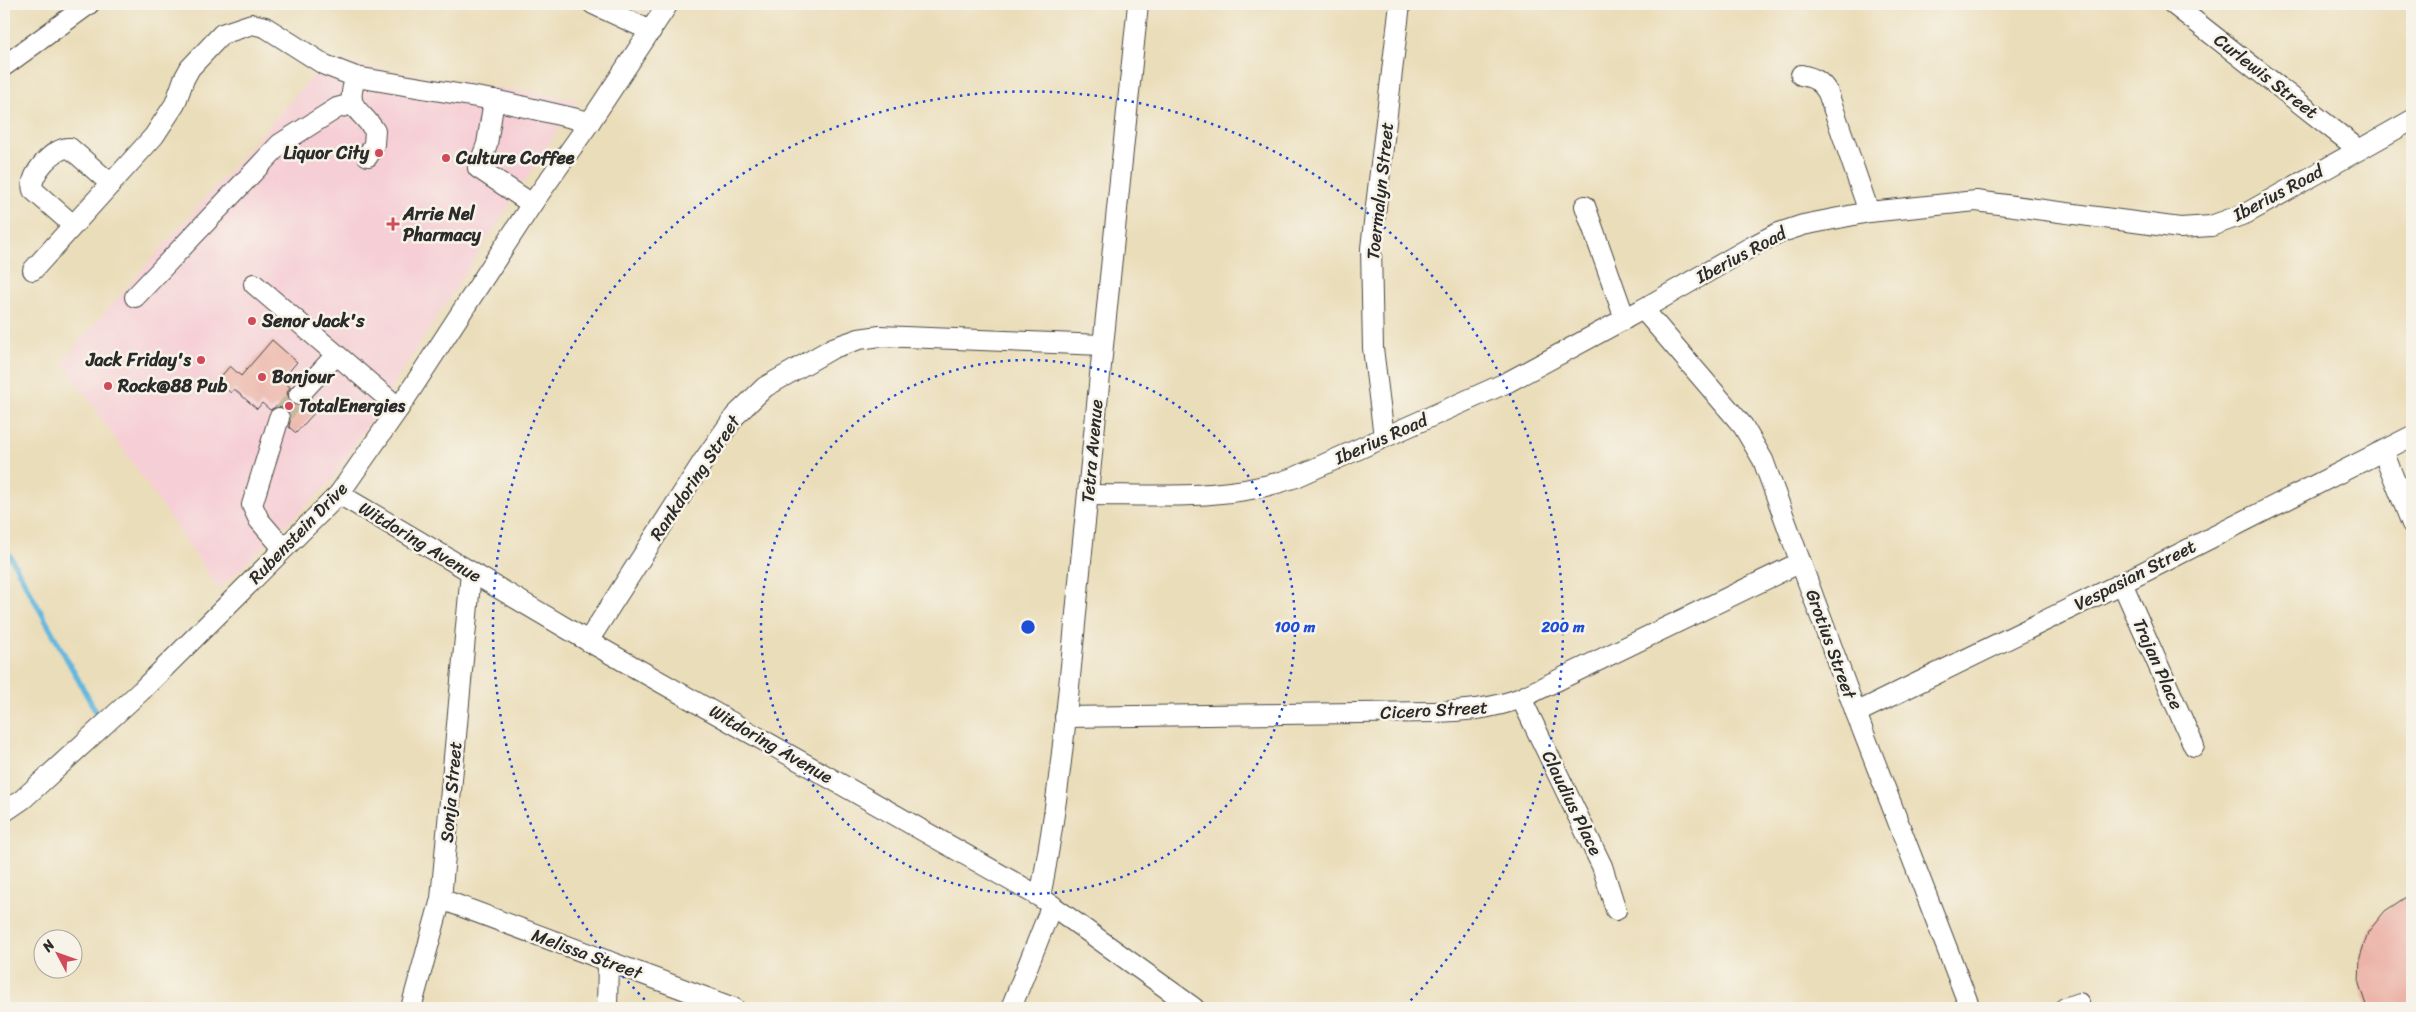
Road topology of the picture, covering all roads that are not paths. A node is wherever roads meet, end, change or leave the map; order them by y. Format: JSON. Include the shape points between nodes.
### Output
{"nodes":[{"id":1,"x":89,"y":4,"type":"edge"},
{"id":2,"x":593,"y":4,"type":"edge"},
{"id":3,"x":668,"y":4,"type":"edge"},
{"id":4,"x":1138,"y":4,"type":"edge"},
{"id":5,"x":1400,"y":4,"type":"edge"},
{"id":6,"x":2173,"y":4,"type":"edge"},
{"id":7,"x":650,"y":31,"type":"junction"},
{"id":8,"x":4,"y":66,"type":"edge"},
{"id":9,"x":1801,"y":75,"type":"dead end"},
{"id":10,"x":356,"y":77,"type":"junction"},
{"id":11,"x":494,"y":100,"type":"junction"},
{"id":12,"x":352,"y":104,"type":"junction"},
{"id":13,"x":2412,"y":120,"type":"edge"},
{"id":14,"x":590,"y":122,"type":"junction"},
{"id":15,"x":2358,"y":149,"type":"junction"},
{"id":16,"x":368,"y":156,"type":"dead end"},
{"id":17,"x":111,"y":184,"type":"junction"},
{"id":18,"x":532,"y":204,"type":"junction"},
{"id":19,"x":1584,"y":206,"type":"dead end"},
{"id":20,"x":1868,"y":212,"type":"junction"},
{"id":21,"x":73,"y":225,"type":"junction"},
{"id":22,"x":33,"y":270,"type":"dead end"},
{"id":23,"x":254,"y":284,"type":"dead end"},
{"id":24,"x":135,"y":298,"type":"dead end"},
{"id":25,"x":1643,"y":309,"type":"junction"},
{"id":26,"x":1625,"y":319,"type":"junction"},
{"id":27,"x":1102,"y":345,"type":"junction"},
{"id":28,"x":336,"y":355,"type":"junction"},
{"id":29,"x":300,"y":395,"type":"tunnel mouth"},
{"id":30,"x":399,"y":408,"type":"junction"},
{"id":31,"x":279,"y":418,"type":"tunnel mouth"},
{"id":32,"x":2412,"y":436,"type":"edge"},
{"id":33,"x":1384,"y":437,"type":"junction"},
{"id":34,"x":2383,"y":451,"type":"junction"},
{"id":35,"x":339,"y":494,"type":"junction"},
{"id":36,"x":1088,"y":495,"type":"junction"},
{"id":37,"x":2412,"y":524,"type":"edge"},
{"id":38,"x":283,"y":548,"type":"junction"},
{"id":39,"x":1801,"y":562,"type":"junction"},
{"id":40,"x":471,"y":572,"type":"junction"},
{"id":41,"x":2122,"y":583,"type":"junction"},
{"id":42,"x":588,"y":641,"type":"junction"},
{"id":43,"x":1522,"y":698,"type":"junction"},
{"id":44,"x":1856,"y":713,"type":"junction"},
{"id":45,"x":1065,"y":718,"type":"junction"},
{"id":46,"x":2194,"y":746,"type":"dead end"},
{"id":47,"x":4,"y":812,"type":"edge"},
{"id":48,"x":441,"y":899,"type":"junction"},
{"id":49,"x":1046,"y":901,"type":"junction"},
{"id":50,"x":1616,"y":910,"type":"dead end"},
{"id":51,"x":608,"y":961,"type":"junction"},
{"id":52,"x":411,"y":1008,"type":"edge"},
{"id":53,"x":607,"y":1008,"type":"edge"},
{"id":54,"x":734,"y":1008,"type":"edge"},
{"id":55,"x":1010,"y":1008,"type":"edge"},
{"id":56,"x":1194,"y":1008,"type":"edge"},
{"id":57,"x":1970,"y":1008,"type":"edge"}],
"edges":[{"from":1,"to":8,"type":"street"},
{"from":2,"to":7,"type":"street"},
{"from":3,"to":7,"type":"street","name":"Rubenstein Drive"},
{"from":4,"to":27,"type":"street","name":"Tetra Avenue"},
{"from":5,"to":33,"type":"street","name":"Toermalyn Street","via":[[1371,248],[1373,348]]},
{"from":6,"to":15,"type":"street","name":"Curlewis Street"},
{"from":7,"to":14,"type":"street","name":"Rubenstein Drive"},
{"from":9,"to":20,"type":"street","via":[[1822,83],[1828,93]]},
{"from":10,"to":11,"type":"street"},
{"from":10,"to":12,"type":"street","via":[[350,93]]},
{"from":10,"to":17,"type":"street","via":[[325,64],[265,27],[252,24],[222,34],[190,68],[176,104]]},
{"from":11,"to":14,"type":"street"},
{"from":11,"to":18,"type":"street","via":[[487,144],[478,168]]},
{"from":12,"to":16,"type":"street","via":[[375,131],[374,144]]},
{"from":12,"to":24,"type":"street","via":[[337,108],[280,144]]},
{"from":13,"to":15,"type":"street","name":"Iberius Road"},
{"from":14,"to":18,"type":"street","name":"Rubenstein Drive"},
{"from":15,"to":20,"type":"street","name":"Iberius Road","via":[[2278,197],[2211,226],[2180,228],[1976,201]]},
{"from":17,"to":21,"type":"street"},
{"from":17,"to":21,"type":"street","via":[[70,148],[57,150],[35,175],[32,185]]},
{"from":18,"to":30,"type":"street","name":"Rubenstein Drive"},
{"from":19,"to":26,"type":"street"},
{"from":20,"to":25,"type":"street","name":"Iberius Road","via":[[1776,234]]},
{"from":21,"to":22,"type":"street"},
{"from":23,"to":28,"type":"street"},
{"from":25,"to":26,"type":"street","name":"Iberius Road"},
{"from":25,"to":39,"type":"street","name":"Grotius Street","via":[[1756,445]]},
{"from":26,"to":33,"type":"street","name":"Iberius Road","via":[[1508,382]]},
{"from":27,"to":36,"type":"street","name":"Tetra Avenue"},
{"from":27,"to":42,"type":"street","name":"Rankdoring Street","via":[[880,336],[833,348],[794,370],[766,387],[735,416]]},
{"from":28,"to":29,"type":"street"},
{"from":28,"to":30,"type":"street"},
{"from":30,"to":35,"type":"street","name":"Rubenstein Drive"},
{"from":31,"to":38,"type":"street","via":[[252,505],[259,520]]},
{"from":32,"to":34,"type":"street","name":"Vespasian Street"},
{"from":33,"to":36,"type":"street","name":"Iberius Road","via":[[1269,487],[1208,494]]},
{"from":34,"to":37,"type":"street"},
{"from":34,"to":41,"type":"street","name":"Vespasian Street"},
{"from":35,"to":38,"type":"street","name":"Rubenstein Drive"},
{"from":35,"to":40,"type":"street","name":"Witdoring Avenue"},
{"from":36,"to":45,"type":"street","name":"Tetra Avenue"},
{"from":38,"to":47,"type":"street","name":"Rubenstein Drive","via":[[234,591],[93,735],[23,799]]},
{"from":39,"to":43,"type":"street","name":"Cicero Street"},
{"from":39,"to":44,"type":"street","name":"Grotius Street"},
{"from":40,"to":42,"type":"street","name":"Witdoring Avenue"},
{"from":40,"to":48,"type":"street","name":"Sonja Street"},
{"from":41,"to":44,"type":"street","name":"Vespasian Street"},
{"from":41,"to":46,"type":"street","name":"Trajan Place"},
{"from":42,"to":49,"type":"street","name":"Witdoring Avenue"},
{"from":43,"to":45,"type":"street","name":"Cicero Street","via":[[1477,710],[1433,712]]},
{"from":43,"to":50,"type":"street","name":"Claudius Place","via":[[1602,866]]},
{"from":44,"to":57,"type":"street","name":"Grotius Street"},
{"from":45,"to":49,"type":"street","name":"Tetra Avenue"},
{"from":48,"to":51,"type":"street","name":"Melissa Street"},
{"from":48,"to":52,"type":"street","name":"Sonja Street"},
{"from":49,"to":55,"type":"street","name":"Tetra Avenue"},
{"from":49,"to":56,"type":"street","name":"Witdoring Avenue"},
{"from":51,"to":53,"type":"street"},
{"from":51,"to":54,"type":"street","name":"Melissa Street"}]}
